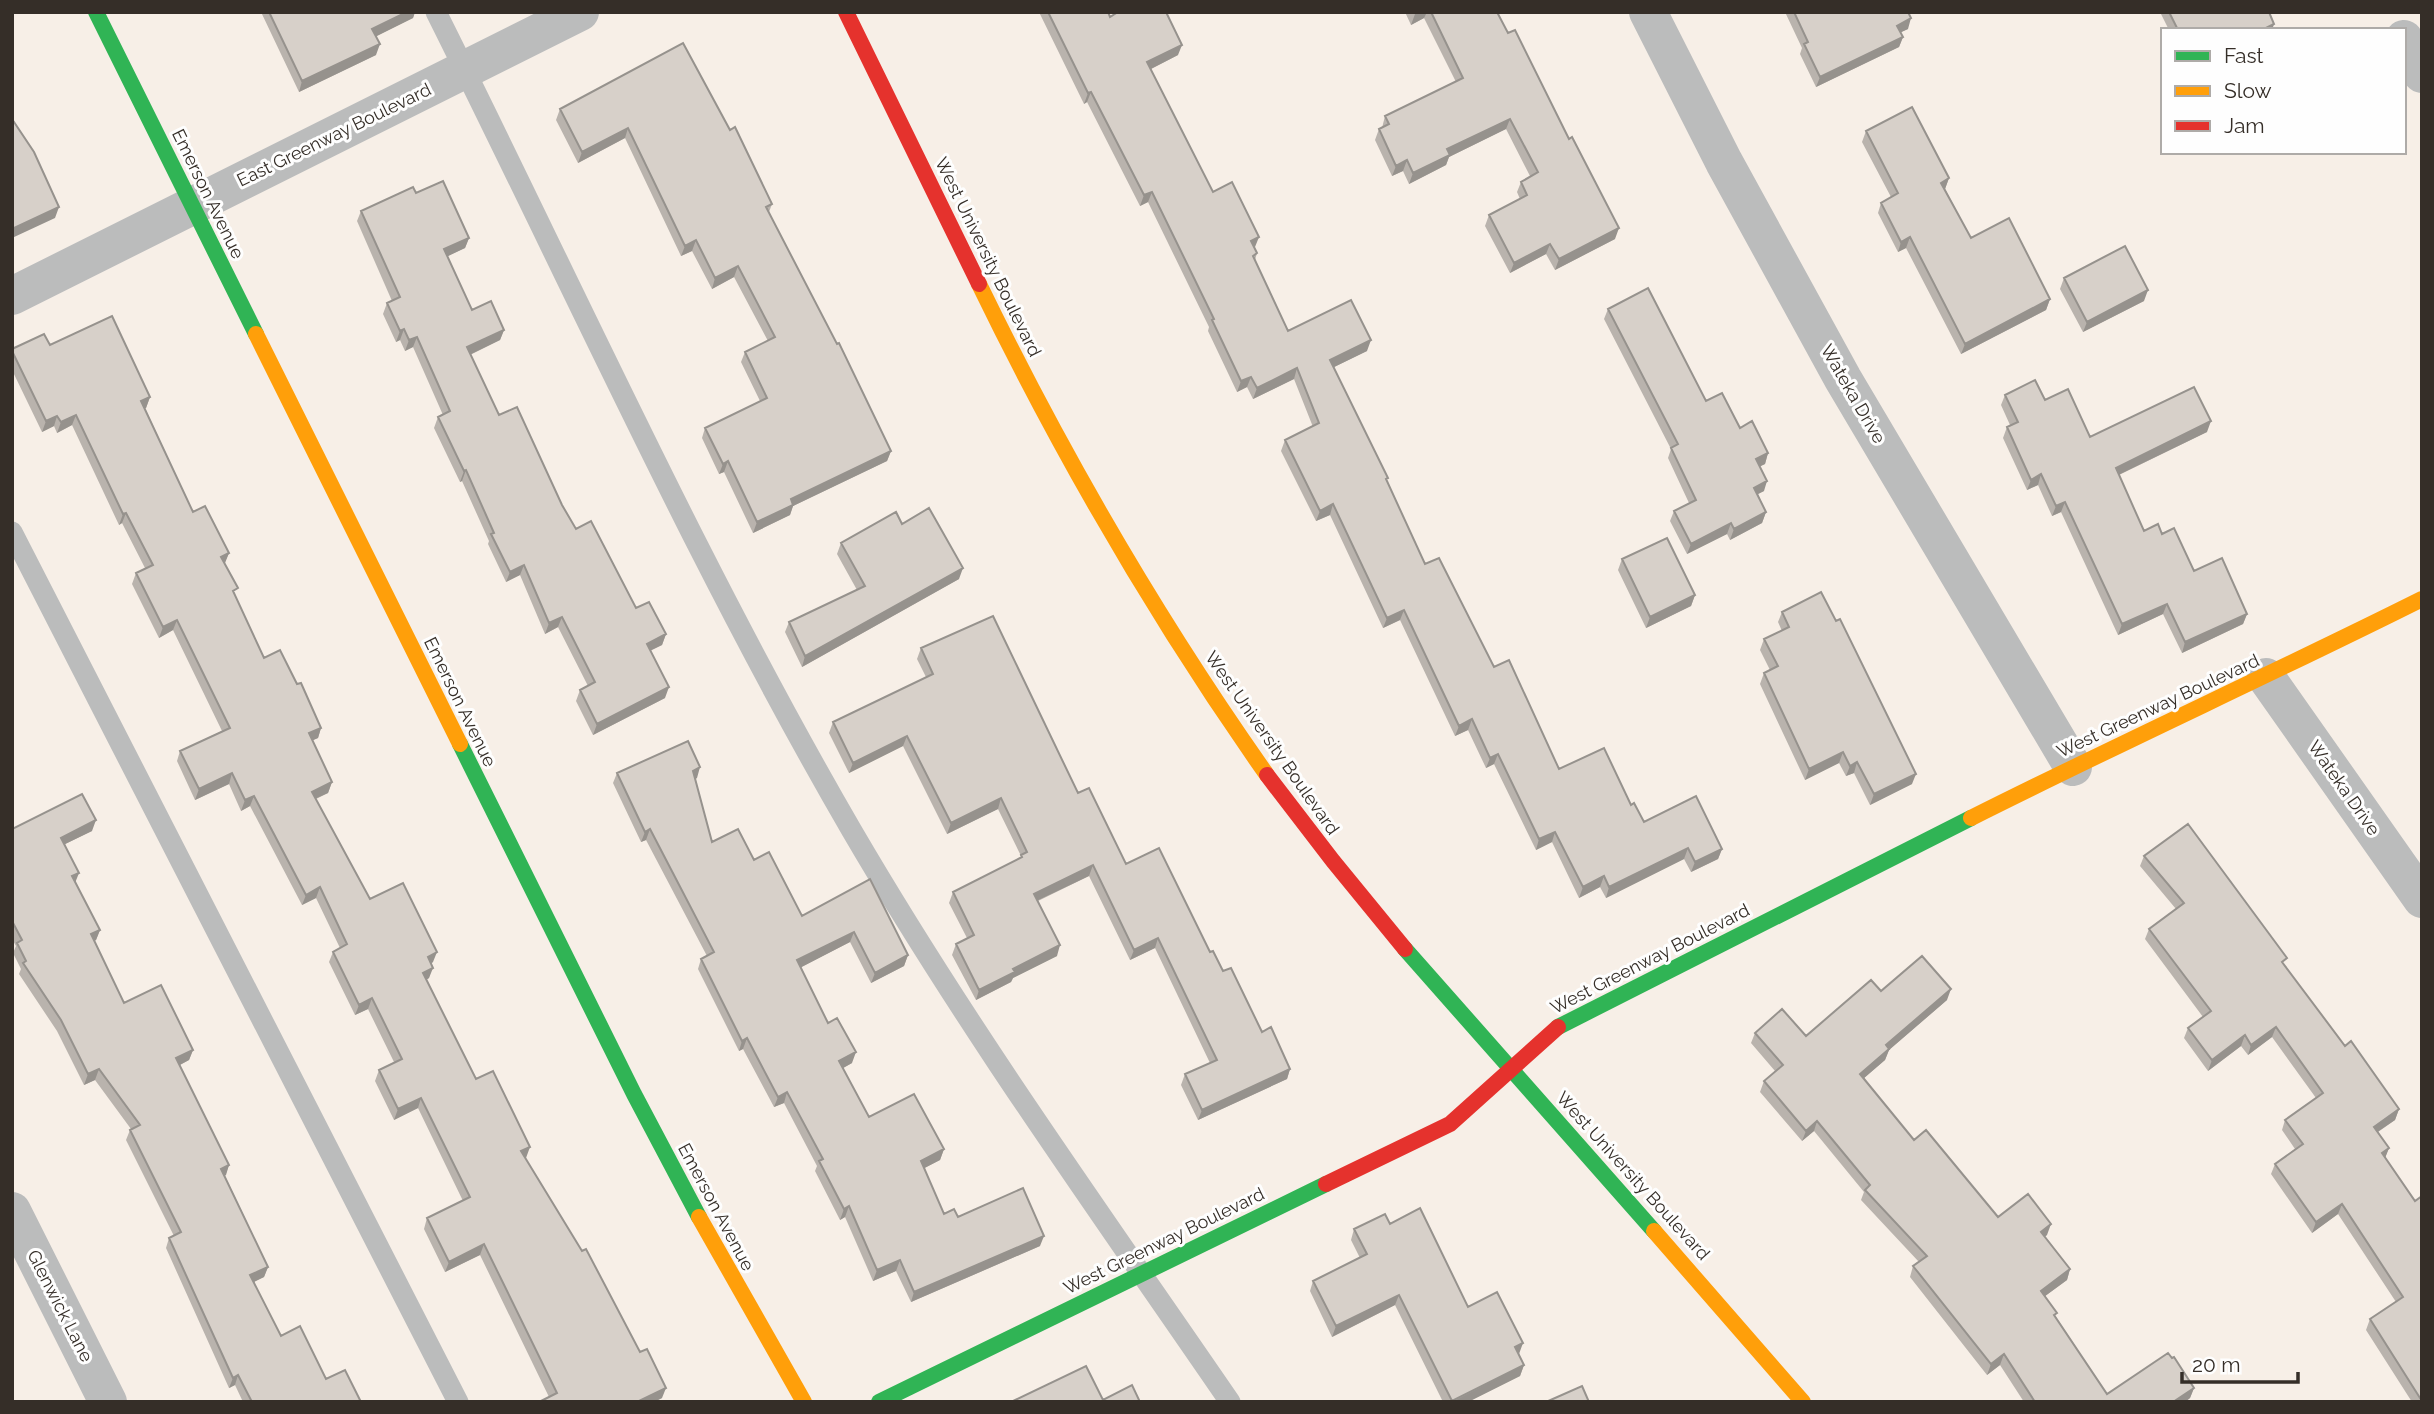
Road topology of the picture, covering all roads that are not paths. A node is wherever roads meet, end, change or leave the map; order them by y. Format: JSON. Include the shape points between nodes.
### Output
{"nodes":[{"id":1,"x":96,"y":12,"type":"edge"},
{"id":2,"x":436,"y":12,"type":"edge"},
{"id":3,"x":580,"y":12,"type":"edge"},
{"id":4,"x":846,"y":12,"type":"edge"},
{"id":5,"x":1648,"y":12,"type":"edge"},
{"id":6,"x":2391,"y":12,"type":"edge"},
{"id":7,"x":2399,"y":28,"type":"edge"},
{"id":8,"x":2406,"y":43,"type":"edge"},
{"id":9,"x":465,"y":71,"type":"junction"},
{"id":10,"x":2422,"y":74,"type":"edge"},
{"id":11,"x":192,"y":205,"type":"junction"},
{"id":12,"x":12,"y":296,"type":"edge"},
{"id":13,"x":12,"y":532,"type":"edge"},
{"id":14,"x":2422,"y":599,"type":"edge"},
{"id":15,"x":2266,"y":677,"type":"junction"},
{"id":16,"x":2073,"y":767,"type":"junction"},
{"id":17,"x":2422,"y":899,"type":"edge"},
{"id":18,"x":1510,"y":1069,"type":"junction"},
{"id":19,"x":12,"y":1211,"type":"edge"},
{"id":20,"x":1142,"y":1273,"type":"junction"},
{"id":21,"x":108,"y":1402,"type":"edge"},
{"id":22,"x":458,"y":1402,"type":"edge"},
{"id":23,"x":804,"y":1402,"type":"edge"},
{"id":24,"x":879,"y":1402,"type":"edge"},
{"id":25,"x":1230,"y":1402,"type":"edge"},
{"id":26,"x":1803,"y":1402,"type":"edge"}],
"edges":[{"from":1,"to":11,"type":"street","name":"Emerson Avenue"},
{"from":2,"to":9,"type":"lane"},
{"from":3,"to":9,"type":"street","name":"East Greenway Boulevard"},
{"from":4,"to":18,"type":"street","name":"West University Boulevard","via":[[1040,407],[1197,672],[1350,885]]},
{"from":5,"to":16,"type":"street","name":"Wateka Drive","via":[[1843,379]]},
{"from":6,"to":7,"type":"street"},
{"from":8,"to":10,"type":"street"},
{"from":9,"to":11,"type":"street","name":"East Greenway Boulevard"},
{"from":9,"to":20,"type":"lane","via":[[720,591],[851,829],[939,975]]},
{"from":11,"to":12,"type":"street","name":"East Greenway Boulevard"},
{"from":11,"to":23,"type":"street","name":"Emerson Avenue","via":[[634,1094]]},
{"from":13,"to":22,"type":"lane"},
{"from":14,"to":15,"type":"street","name":"West Greenway Boulevard"},
{"from":15,"to":16,"type":"street","name":"West Greenway Boulevard"},
{"from":15,"to":17,"type":"street","name":"Wateka Drive"},
{"from":16,"to":18,"type":"street","name":"West Greenway Boulevard","via":[[1558,1027]]},
{"from":18,"to":20,"type":"street","name":"West Greenway Boulevard","via":[[1450,1124]]},
{"from":18,"to":26,"type":"street","name":"West University Boulevard","via":[[1710,1291]]},
{"from":19,"to":21,"type":"street","name":"Glenwick Lane"},
{"from":20,"to":24,"type":"street","name":"West Greenway Boulevard"},
{"from":20,"to":25,"type":"lane"}]}
